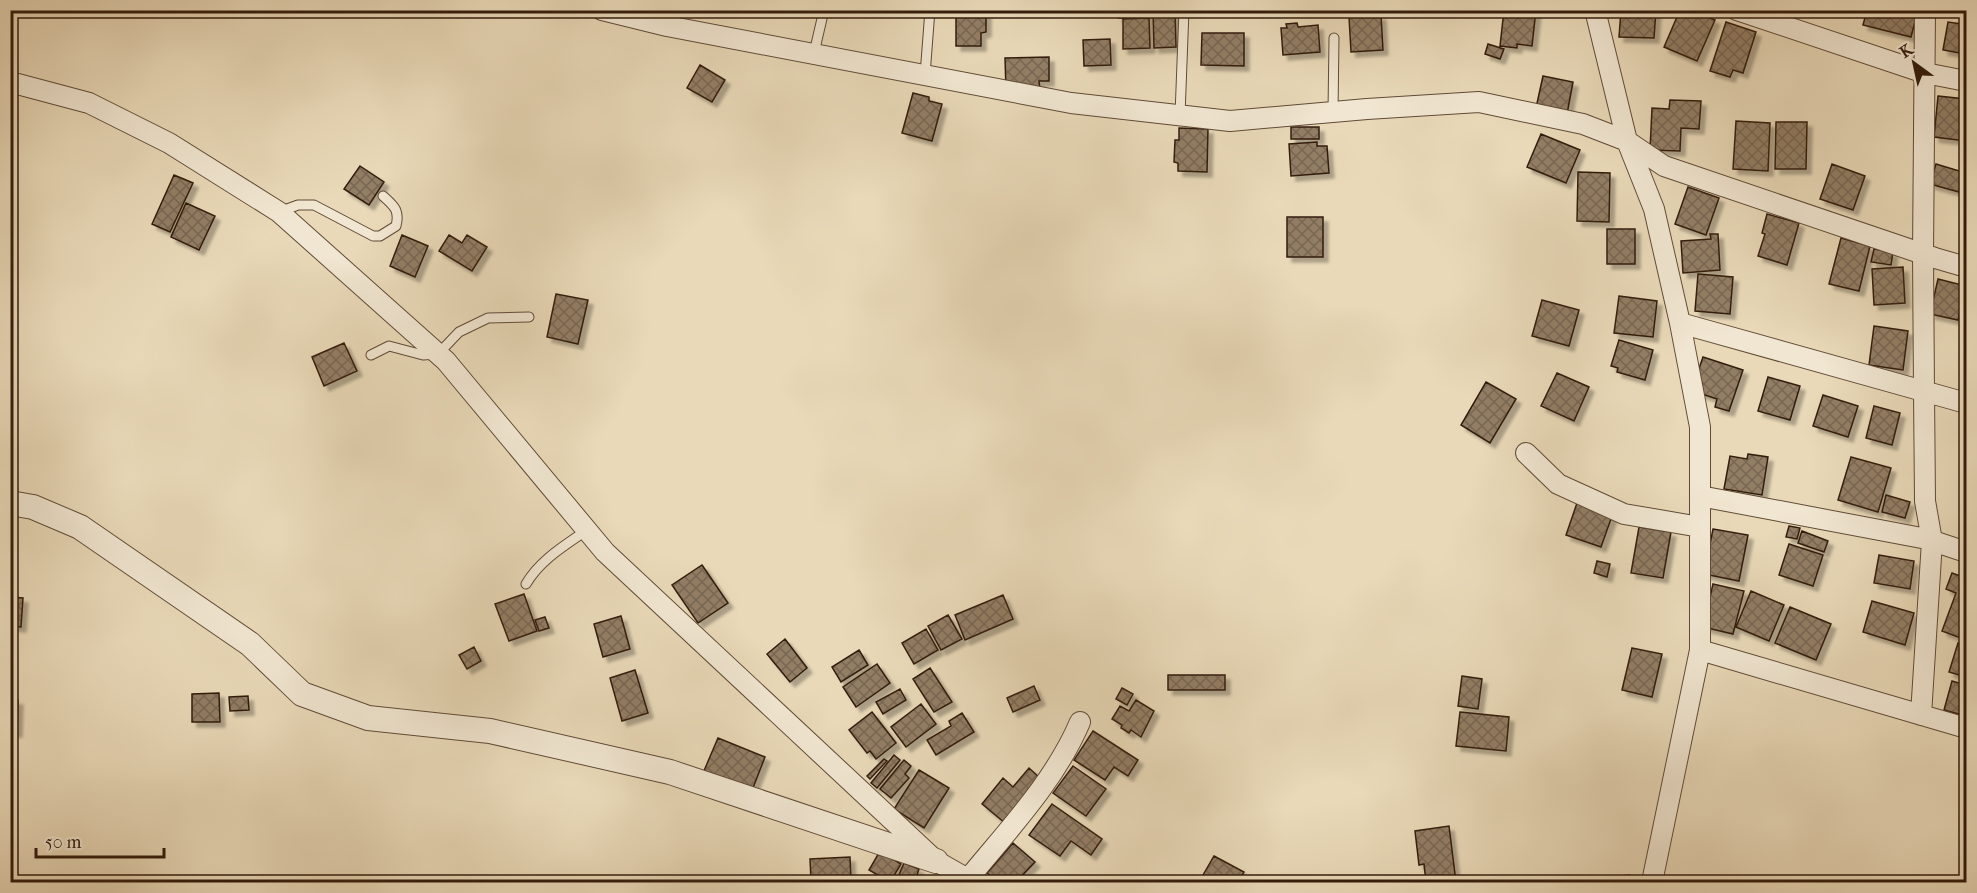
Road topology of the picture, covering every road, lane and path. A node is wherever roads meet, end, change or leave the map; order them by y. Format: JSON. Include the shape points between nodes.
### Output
{"nodes":[{"id":1,"x":602,"y":10,"type":"edge"},
{"id":2,"x":824,"y":10,"type":"edge"},
{"id":3,"x":930,"y":10,"type":"edge"},
{"id":4,"x":1184,"y":10,"type":"edge"},
{"id":5,"x":1594,"y":10,"type":"edge"},
{"id":6,"x":1737,"y":10,"type":"edge"},
{"id":7,"x":1925,"y":10,"type":"edge"},
{"id":8,"x":1334,"y":38,"type":"dead end"},
{"id":9,"x":814,"y":53,"type":"junction"},
{"id":10,"x":1925,"y":73,"type":"junction"},
{"id":11,"x":925,"y":75,"type":"junction"},
{"id":12,"x":1966,"y":81,"type":"edge"},
{"id":13,"x":10,"y":82,"type":"edge"},
{"id":14,"x":1333,"y":112,"type":"junction"},
{"id":15,"x":1180,"y":115,"type":"junction"},
{"id":16,"x":1628,"y":141,"type":"junction"},
{"id":17,"x":383,"y":196,"type":"dead end"},
{"id":18,"x":279,"y":212,"type":"junction"},
{"id":19,"x":1923,"y":254,"type":"junction"},
{"id":20,"x":1966,"y":267,"type":"edge"},
{"id":21,"x":529,"y":317,"type":"dead end"},
{"id":22,"x":1680,"y":322,"type":"junction"},
{"id":23,"x":438,"y":354,"type":"junction"},
{"id":24,"x":371,"y":355,"type":"dead end"},
{"id":25,"x":1924,"y":391,"type":"junction"},
{"id":26,"x":1966,"y":403,"type":"edge"},
{"id":27,"x":1526,"y":453,"type":"dead end"},
{"id":28,"x":1700,"y":496,"type":"junction"},
{"id":29,"x":10,"y":503,"type":"edge"},
{"id":30,"x":1700,"y":527,"type":"junction"},
{"id":31,"x":586,"y":530,"type":"junction"},
{"id":32,"x":1932,"y":541,"type":"junction"},
{"id":33,"x":1966,"y":552,"type":"edge"},
{"id":34,"x":526,"y":584,"type":"dead end"},
{"id":35,"x":1700,"y":650,"type":"junction"},
{"id":36,"x":1921,"y":715,"type":"junction"},
{"id":37,"x":1080,"y":722,"type":"dead end"},
{"id":38,"x":1966,"y":728,"type":"edge"},
{"id":39,"x":936,"y":861,"type":"junction"},
{"id":40,"x":970,"y":881,"type":"edge"},
{"id":41,"x":1652,"y":882,"type":"edge"}],
"edges":[{"from":1,"to":9,"type":"street"},
{"from":2,"to":9,"type":"lane"},
{"from":3,"to":11,"type":"lane"},
{"from":4,"to":15,"type":"lane"},
{"from":5,"to":16,"type":"street"},
{"from":6,"to":10,"type":"street"},
{"from":7,"to":10,"type":"street"},
{"from":8,"to":14,"type":"lane"},
{"from":9,"to":11,"type":"street"},
{"from":10,"to":12,"type":"street"},
{"from":10,"to":19,"type":"street"},
{"from":11,"to":15,"type":"street","via":[[1071,103]]},
{"from":13,"to":18,"type":"street","via":[[89,103],[169,143]]},
{"from":14,"to":15,"type":"street","via":[[1230,121]]},
{"from":14,"to":16,"type":"street","via":[[1479,102],[1583,124]]},
{"from":16,"to":19,"type":"street","via":[[1664,166]]},
{"from":16,"to":22,"type":"street","via":[[1654,209]]},
{"from":17,"to":18,"type":"lane","via":[[398,216],[396,226],[380,236],[314,205],[298,205]]},
{"from":18,"to":23,"type":"street"},
{"from":19,"to":20,"type":"street"},
{"from":19,"to":25,"type":"street"},
{"from":21,"to":23,"type":"lane","via":[[488,318],[459,332]]},
{"from":22,"to":25,"type":"street"},
{"from":22,"to":28,"type":"street","via":[[1700,427]]},
{"from":23,"to":24,"type":"lane","via":[[423,355],[389,346]]},
{"from":23,"to":31,"type":"street"},
{"from":25,"to":26,"type":"street"},
{"from":25,"to":32,"type":"street","via":[[1925,501]]},
{"from":27,"to":30,"type":"street","via":[[1558,484],[1624,514]]},
{"from":28,"to":30,"type":"street"},
{"from":28,"to":32,"type":"street"},
{"from":29,"to":39,"type":"street","via":[[33,507],[80,527],[250,644],[302,694],[368,718],[490,731],[670,772]]},
{"from":30,"to":35,"type":"street"},
{"from":31,"to":34,"type":"lane","via":[[548,558]]},
{"from":31,"to":39,"type":"street"},
{"from":32,"to":33,"type":"street"},
{"from":32,"to":36,"type":"street"},
{"from":35,"to":36,"type":"street"},
{"from":35,"to":41,"type":"street"},
{"from":36,"to":38,"type":"street"},
{"from":37,"to":40,"type":"street","via":[[1040,790]]},
{"from":39,"to":40,"type":"street"}]}
